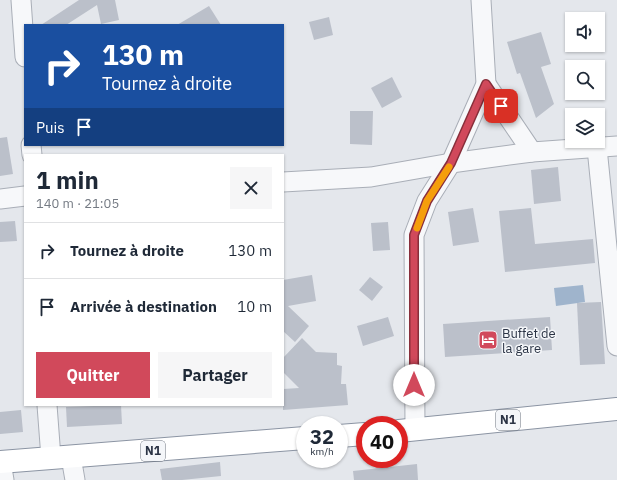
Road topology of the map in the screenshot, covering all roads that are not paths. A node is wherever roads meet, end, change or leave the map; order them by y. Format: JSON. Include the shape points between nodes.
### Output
{"nodes":[{"id":1,"x":21,"y":0,"type":"edge"},
{"id":2,"x":481,"y":0,"type":"edge"},
{"id":3,"x":24,"y":43,"type":"edge"},
{"id":4,"x":486,"y":84,"type":"junction"},
{"id":5,"x":617,"y":146,"type":"edge"},
{"id":6,"x":605,"y":147,"type":"edge"},
{"id":7,"x":597,"y":148,"type":"joint"},
{"id":8,"x":532,"y":152,"type":"junction"},
{"id":9,"x":451,"y":163,"type":"junction"},
{"id":10,"x":284,"y":182,"type":"edge"},
{"id":11,"x":24,"y":196,"type":"edge"},
{"id":12,"x":0,"y":199,"type":"edge"},
{"id":13,"x":617,"y":346,"type":"edge"},
{"id":14,"x":47,"y":406,"type":"edge"},
{"id":15,"x":617,"y":409,"type":"edge"},
{"id":16,"x":408,"y":416,"type":"edge"},
{"id":17,"x":408,"y":430,"type":"edge"},
{"id":18,"x":296,"y":439,"type":"edge"},
{"id":19,"x":61,"y":458,"type":"junction"},
{"id":20,"x":2,"y":468,"type":"edge"},
{"id":21,"x":75,"y":480,"type":"edge"}],
"edges":[{"from":1,"to":3,"type":"street"},
{"from":2,"to":4,"type":"street"},
{"from":4,"to":8,"type":"street"},
{"from":4,"to":9,"type":"street"},
{"from":5,"to":6,"type":"street"},
{"from":7,"to":8,"type":"street"},
{"from":7,"to":13,"type":"street"},
{"from":8,"to":9,"type":"street"},
{"from":9,"to":10,"type":"street","via":[[371,177]]},
{"from":9,"to":16,"type":"street","via":[[427,201],[414,235]]},
{"from":11,"to":12,"type":"street"},
{"from":14,"to":19,"type":"street"},
{"from":15,"to":17,"type":"highway","number":"N1"},
{"from":18,"to":19,"type":"highway","number":"N1"},
{"from":19,"to":20,"type":"highway","number":"N1"},
{"from":19,"to":21,"type":"street"}]}
